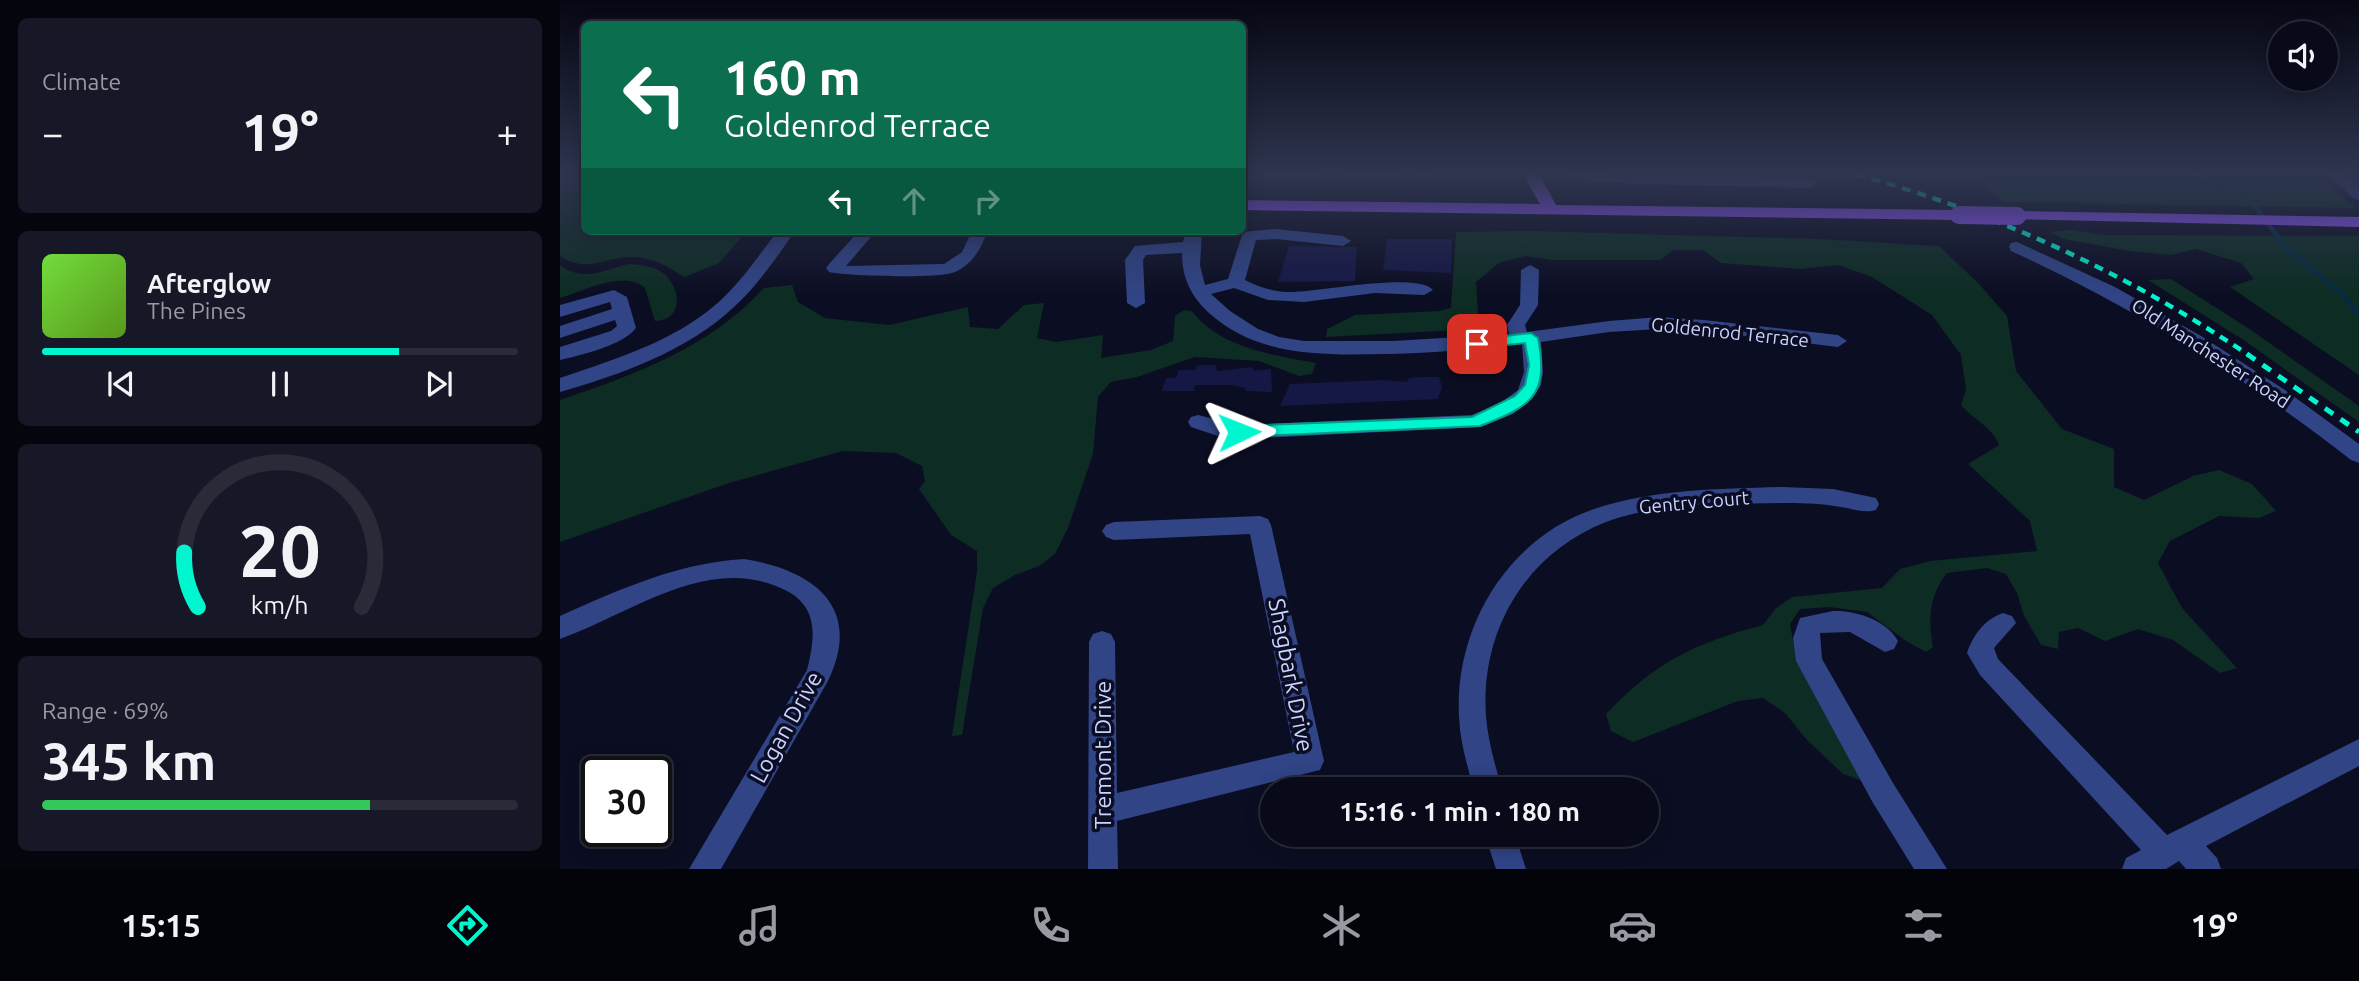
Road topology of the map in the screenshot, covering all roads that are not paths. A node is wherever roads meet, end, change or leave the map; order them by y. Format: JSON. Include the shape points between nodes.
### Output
{"nodes":[{"id":1,"x":1933,"y":215,"type":"edge"},
{"id":2,"x":2359,"y":222,"type":"edge"},
{"id":3,"x":784,"y":235,"type":"edge"},
{"id":4,"x":864,"y":235,"type":"edge"},
{"id":5,"x":978,"y":235,"type":"edge"},
{"id":6,"x":1192,"y":239,"type":"edge"},
{"id":7,"x":1343,"y":241,"type":"dead end"},
{"id":8,"x":2017,"y":247,"type":"dead end"},
{"id":9,"x":1530,"y":270,"type":"dead end"},
{"id":10,"x":1236,"y":282,"type":"junction"},
{"id":11,"x":1424,"y":290,"type":"dead end"},
{"id":12,"x":1199,"y":292,"type":"junction"},
{"id":13,"x":1136,"y":303,"type":"dead end"},
{"id":14,"x":560,"y":310,"type":"edge"},
{"id":15,"x":622,"y":312,"type":"junction"},
{"id":16,"x":560,"y":332,"type":"edge"},
{"id":17,"x":1525,"y":338,"type":"junction"},
{"id":18,"x":1838,"y":341,"type":"dead end"},
{"id":19,"x":560,"y":354,"type":"edge"},
{"id":20,"x":560,"y":385,"type":"edge"},
{"id":21,"x":1198,"y":422,"type":"dead end"},
{"id":22,"x":2359,"y":454,"type":"edge"},
{"id":23,"x":1868,"y":504,"type":"dead end"},
{"id":24,"x":1114,"y":531,"type":"dead end"},
{"id":25,"x":2003,"y":623,"type":"dead end"},
{"id":26,"x":560,"y":628,"type":"edge"},
{"id":27,"x":1885,"y":641,"type":"dead end"},
{"id":28,"x":1102,"y":642,"type":"dead end"},
{"id":29,"x":2359,"y":752,"type":"edge"},
{"id":30,"x":1485,"y":777,"type":"edge"},
{"id":31,"x":1103,"y":810,"type":"junction"},
{"id":32,"x":1504,"y":847,"type":"edge"},
{"id":33,"x":2174,"y":847,"type":"junction"},
{"id":34,"x":704,"y":869,"type":"edge"},
{"id":35,"x":1103,"y":869,"type":"edge"},
{"id":36,"x":1511,"y":869,"type":"edge"},
{"id":37,"x":1932,"y":869,"type":"edge"},
{"id":38,"x":2137,"y":869,"type":"edge"},
{"id":39,"x":2206,"y":869,"type":"edge"}],
"edges":[{"from":1,"to":2,"type":"main road","bridge":true},
{"from":3,"to":20,"type":"street","via":[[748,282],[696,328]]},
{"from":4,"to":5,"type":"street","via":[[835,268],[941,271],[964,261]]},
{"from":6,"to":12,"type":"street","via":[[1189,264]]},
{"from":6,"to":13,"type":"street","via":[[1141,250],[1134,260]]},
{"from":7,"to":10,"type":"street","via":[[1249,236]]},
{"from":8,"to":22,"type":"street","name":"Old Manchester Road","via":[[2118,294],[2205,344]]},
{"from":9,"to":17,"type":"street","via":[[1529,305],[1516,325]]},
{"from":10,"to":11,"type":"street","via":[[1264,294],[1313,297],[1375,288]]},
{"from":10,"to":12,"type":"street"},
{"from":12,"to":17,"type":"street","name":"Goldenrod Terrace","via":[[1245,330],[1280,342],[1356,348]]},
{"from":14,"to":15,"type":"street","via":[[614,295]]},
{"from":15,"to":16,"type":"street"},
{"from":15,"to":19,"type":"street","via":[[626,328],[622,334]]},
{"from":17,"to":18,"type":"street","name":"Goldenrod Terrace","via":[[1660,323]]},
{"from":17,"to":21,"type":"street","via":[[1536,365],[1532,386],[1521,400],[1474,422],[1239,432]]},
{"from":23,"to":30,"type":"street","name":"Gentry Court","via":[[1817,494],[1689,499],[1626,508],[1597,517],[1554,540],[1513,578],[1481,635],[1472,708]]},
{"from":24,"to":31,"type":"street","name":"Shagbark Drive","via":[[1260,525],[1310,761]]},
{"from":25,"to":33,"type":"street","via":[[1983,643],[1980,653],[1989,667]]},
{"from":26,"to":34,"type":"street","name":"Logan Drive","via":[[653,587],[739,568],[776,574],[795,583],[814,597],[824,613],[826,648],[819,673]]},
{"from":27,"to":37,"type":"street","via":[[1862,624],[1838,619],[1809,625],[1806,638],[1809,661],[1825,693]]},
{"from":28,"to":31,"type":"street","name":"Tremont Drive"},
{"from":29,"to":33,"type":"street"},
{"from":31,"to":35,"type":"street","name":"Tremont Drive"},
{"from":32,"to":36,"type":"street"},
{"from":33,"to":38,"type":"street"},
{"from":33,"to":39,"type":"street"}]}
